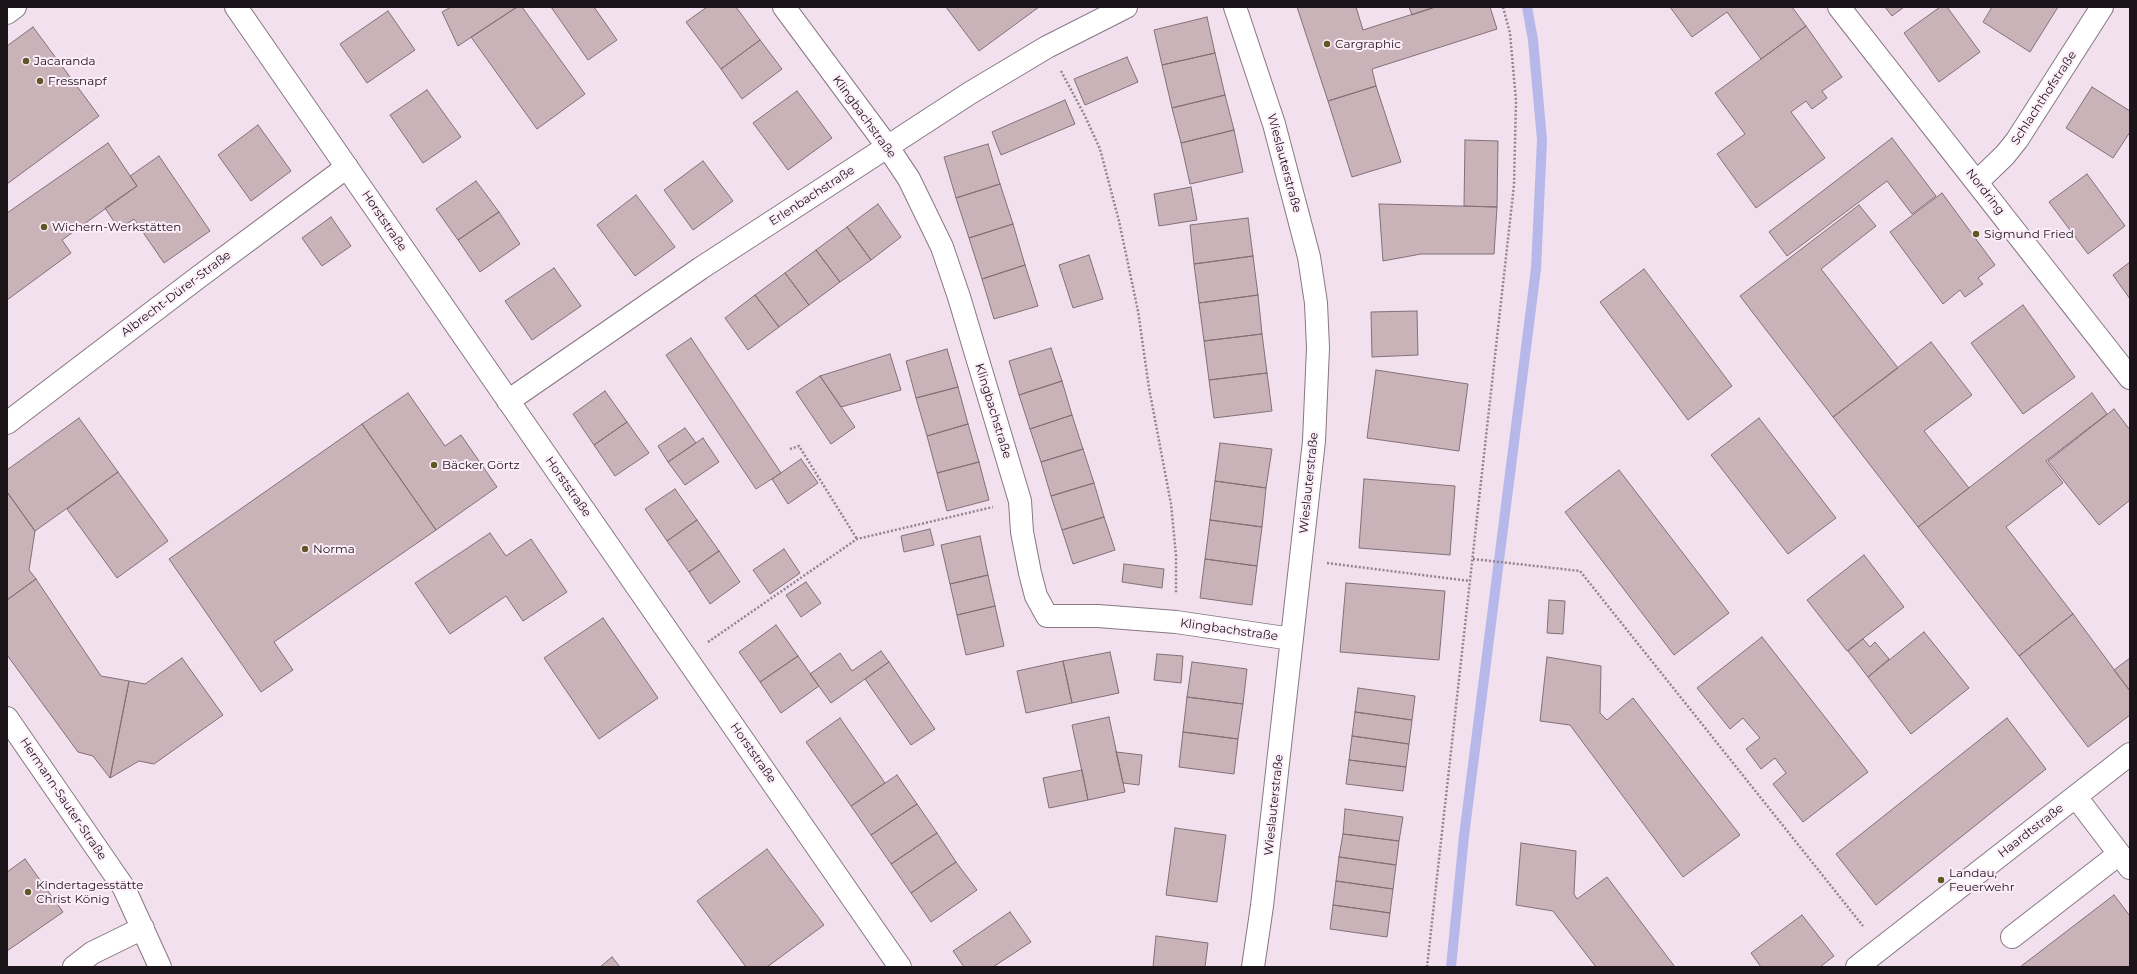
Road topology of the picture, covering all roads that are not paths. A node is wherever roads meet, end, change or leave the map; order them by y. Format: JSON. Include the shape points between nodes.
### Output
{"nodes":[{"id":1,"x":15,"y":7,"type":"edge"},
{"id":2,"x":236,"y":7,"type":"edge"},
{"id":3,"x":784,"y":7,"type":"edge"},
{"id":4,"x":1126,"y":7,"type":"edge"},
{"id":5,"x":1235,"y":7,"type":"edge"},
{"id":6,"x":1839,"y":7,"type":"edge"},
{"id":7,"x":2102,"y":7,"type":"edge"},
{"id":8,"x":7,"y":13,"type":"edge"},
{"id":9,"x":887,"y":146,"type":"junction"},
{"id":10,"x":347,"y":167,"type":"junction"},
{"id":11,"x":1977,"y":182,"type":"junction"},
{"id":12,"x":2130,"y":378,"type":"edge"},
{"id":13,"x":508,"y":401,"type":"junction"},
{"id":14,"x":7,"y":423,"type":"edge"},
{"id":15,"x":1292,"y":639,"type":"junction"},
{"id":16,"x":7,"y":718,"type":"edge"},
{"id":17,"x":2130,"y":754,"type":"edge"},
{"id":18,"x":2076,"y":797,"type":"junction"},
{"id":19,"x":2125,"y":861,"type":"edge"},
{"id":20,"x":142,"y":928,"type":"junction"},
{"id":21,"x":2012,"y":937,"type":"dead end"},
{"id":22,"x":1869,"y":961,"type":"edge"},
{"id":23,"x":74,"y":967,"type":"edge"},
{"id":24,"x":160,"y":967,"type":"edge"},
{"id":25,"x":900,"y":967,"type":"edge"},
{"id":26,"x":1252,"y":967,"type":"edge"}],
"edges":[{"from":1,"to":8,"type":"street"},
{"from":2,"to":10,"type":"street","name":"Horststraße"},
{"from":3,"to":9,"type":"street","name":"Klingbachstraße"},
{"from":4,"to":9,"type":"street","name":"Erlenbachstraße","via":[[1047,47]]},
{"from":5,"to":15,"type":"street","name":"Wieslauterstraße","via":[[1274,124],[1309,257],[1316,303],[1317,395]]},
{"from":6,"to":11,"type":"street","name":"Nordring"},
{"from":7,"to":11,"type":"street","name":"Schlachthofstraße","via":[[2017,140]]},
{"from":9,"to":13,"type":"street","name":"Erlenbachstraße","via":[[701,268]]},
{"from":9,"to":15,"type":"street","name":"Klingbachstraße","via":[[909,180],[942,247],[1020,501],[1022,532],[1030,573],[1036,596],[1047,616],[1098,616],[1176,622]]},
{"from":10,"to":13,"type":"street","name":"Horststraße"},
{"from":10,"to":14,"type":"street","name":"Albrecht-Dürer-Straße"},
{"from":11,"to":12,"type":"street","name":"Nordring"},
{"from":13,"to":25,"type":"street","name":"Horststraße"},
{"from":15,"to":26,"type":"street","name":"Wieslauterstraße","via":[[1262,906]]},
{"from":16,"to":20,"type":"street","name":"Hermann-Sauter-Straße","via":[[124,888]]},
{"from":17,"to":18,"type":"street","name":"Haardtstraße"},
{"from":18,"to":19,"type":"street"},
{"from":18,"to":22,"type":"street","name":"Haardtstraße"},
{"from":19,"to":21,"type":"street"},
{"from":20,"to":23,"type":"street","via":[[92,953]]},
{"from":20,"to":24,"type":"street","name":"Hermann-Sauter-Straße"}]}
